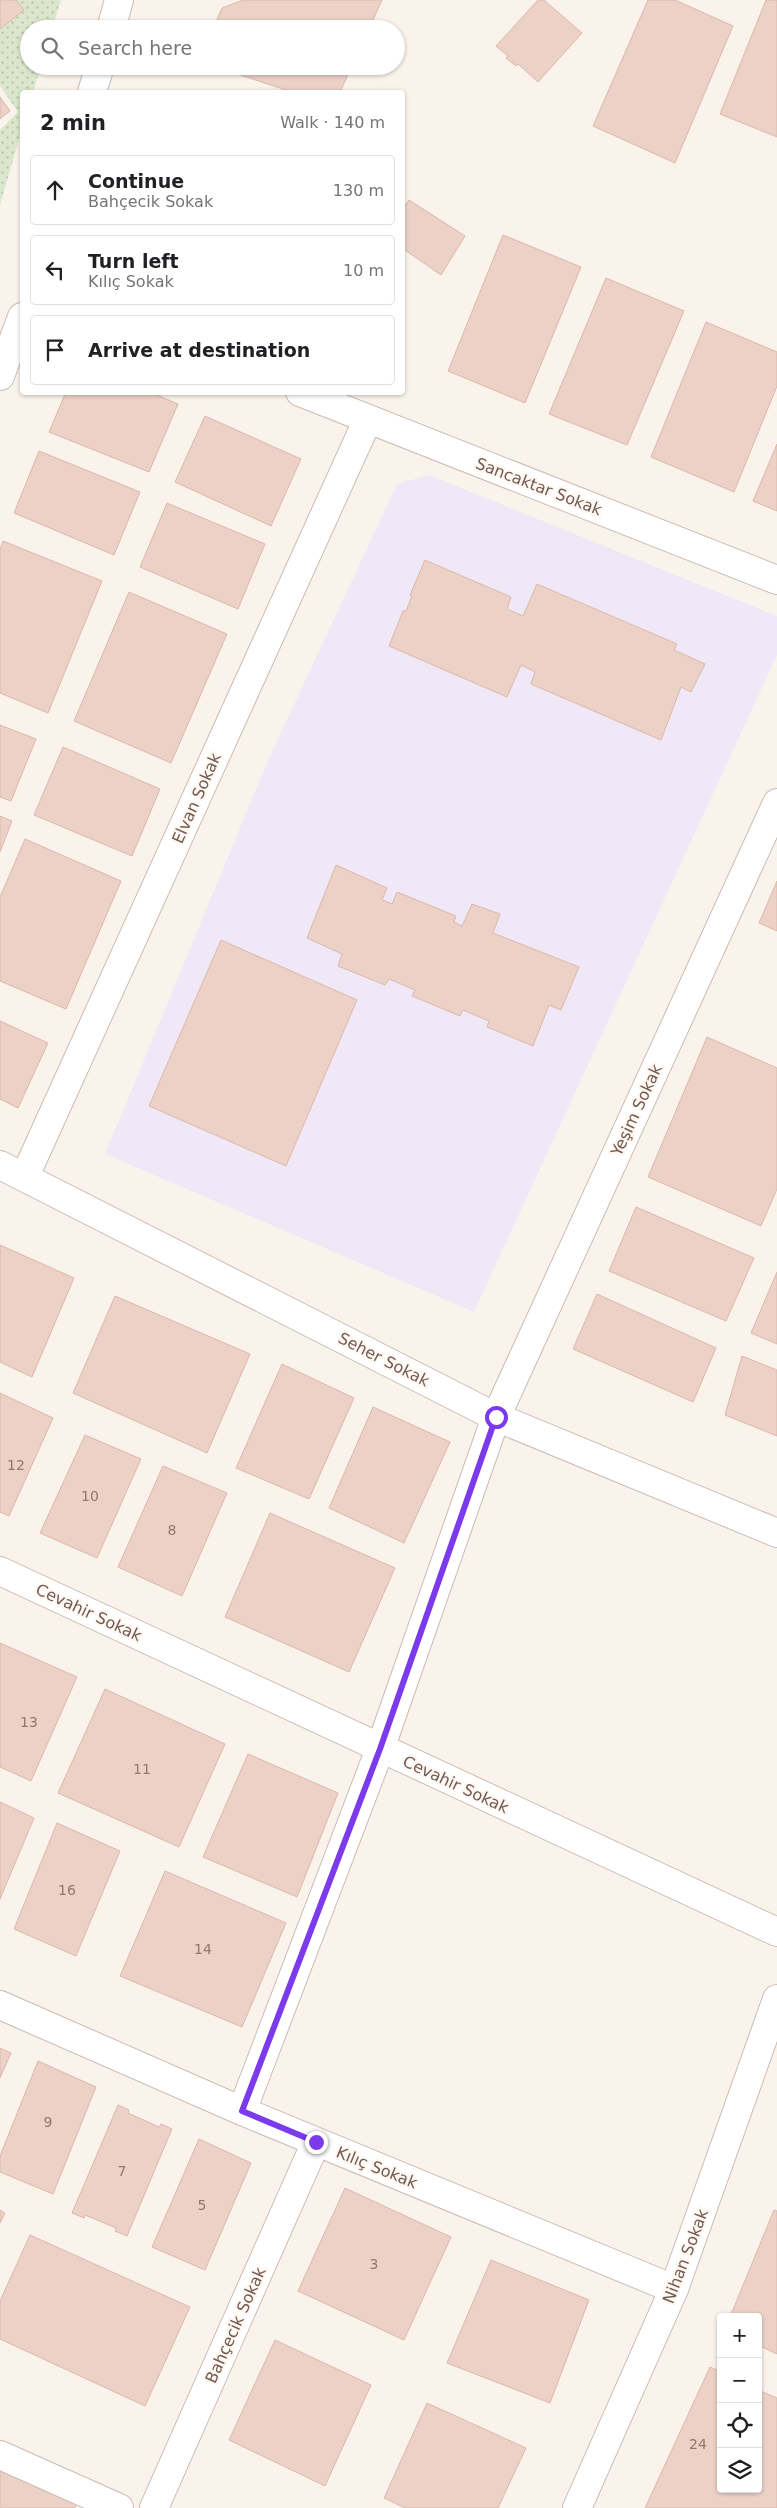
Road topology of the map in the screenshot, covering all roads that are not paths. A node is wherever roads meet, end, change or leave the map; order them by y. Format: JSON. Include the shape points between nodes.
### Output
{"nodes":[{"id":1,"x":119,"y":0,"type":"edge"},
{"id":2,"x":113,"y":20,"type":"edge"},
{"id":3,"x":97,"y":75,"type":"edge"},
{"id":4,"x":93,"y":90,"type":"edge"},
{"id":5,"x":20,"y":322,"type":"edge"},
{"id":6,"x":0,"y":376,"type":"edge"},
{"id":7,"x":308,"y":395,"type":"edge"},
{"id":8,"x":368,"y":419,"type":"junction"},
{"id":9,"x":777,"y":580,"type":"edge"},
{"id":10,"x":777,"y":803,"type":"edge"},
{"id":11,"x":0,"y":1165,"type":"edge"},
{"id":12,"x":25,"y":1176,"type":"junction"},
{"id":13,"x":496,"y":1417,"type":"junction"},
{"id":14,"x":777,"y":1533,"type":"edge"},
{"id":15,"x":0,"y":1571,"type":"edge"},
{"id":16,"x":380,"y":1749,"type":"junction"},
{"id":17,"x":777,"y":1932,"type":"edge"},
{"id":18,"x":777,"y":1999,"type":"edge"},
{"id":19,"x":0,"y":2005,"type":"edge"},
{"id":20,"x":242,"y":2111,"type":"junction"},
{"id":21,"x":316,"y":2142,"type":"junction"},
{"id":22,"x":674,"y":2289,"type":"junction"},
{"id":23,"x":0,"y":2455,"type":"edge"},
{"id":24,"x":119,"y":2508,"type":"edge"},
{"id":25,"x":154,"y":2508,"type":"edge"},
{"id":26,"x":577,"y":2508,"type":"edge"}],
"edges":[{"from":1,"to":2,"type":"street"},
{"from":3,"to":4,"type":"street"},
{"from":5,"to":6,"type":"street"},
{"from":7,"to":8,"type":"street","name":"Sancaktar Sokak"},
{"from":8,"to":9,"type":"street","name":"Sancaktar Sokak"},
{"from":8,"to":12,"type":"street","name":"Elvan Sokak"},
{"from":10,"to":13,"type":"street","name":"Yeşim Sokak"},
{"from":11,"to":12,"type":"street","name":"Seher Sokak"},
{"from":12,"to":13,"type":"street","name":"Seher Sokak"},
{"from":13,"to":14,"type":"street","name":"Seher Sokak"},
{"from":13,"to":16,"type":"street"},
{"from":15,"to":16,"type":"street","name":"Cevahir Sokak"},
{"from":16,"to":17,"type":"street","name":"Cevahir Sokak"},
{"from":16,"to":20,"type":"street"},
{"from":18,"to":22,"type":"street","name":"Nihan Sokak"},
{"from":19,"to":20,"type":"street","name":"Kılıç Sokak"},
{"from":20,"to":21,"type":"street","name":"Kılıç Sokak"},
{"from":21,"to":22,"type":"street","name":"Kılıç Sokak"},
{"from":21,"to":25,"type":"street","name":"Bahçecik Sokak"},
{"from":22,"to":26,"type":"street","name":"Nihan Sokak"},
{"from":23,"to":24,"type":"street"}]}
